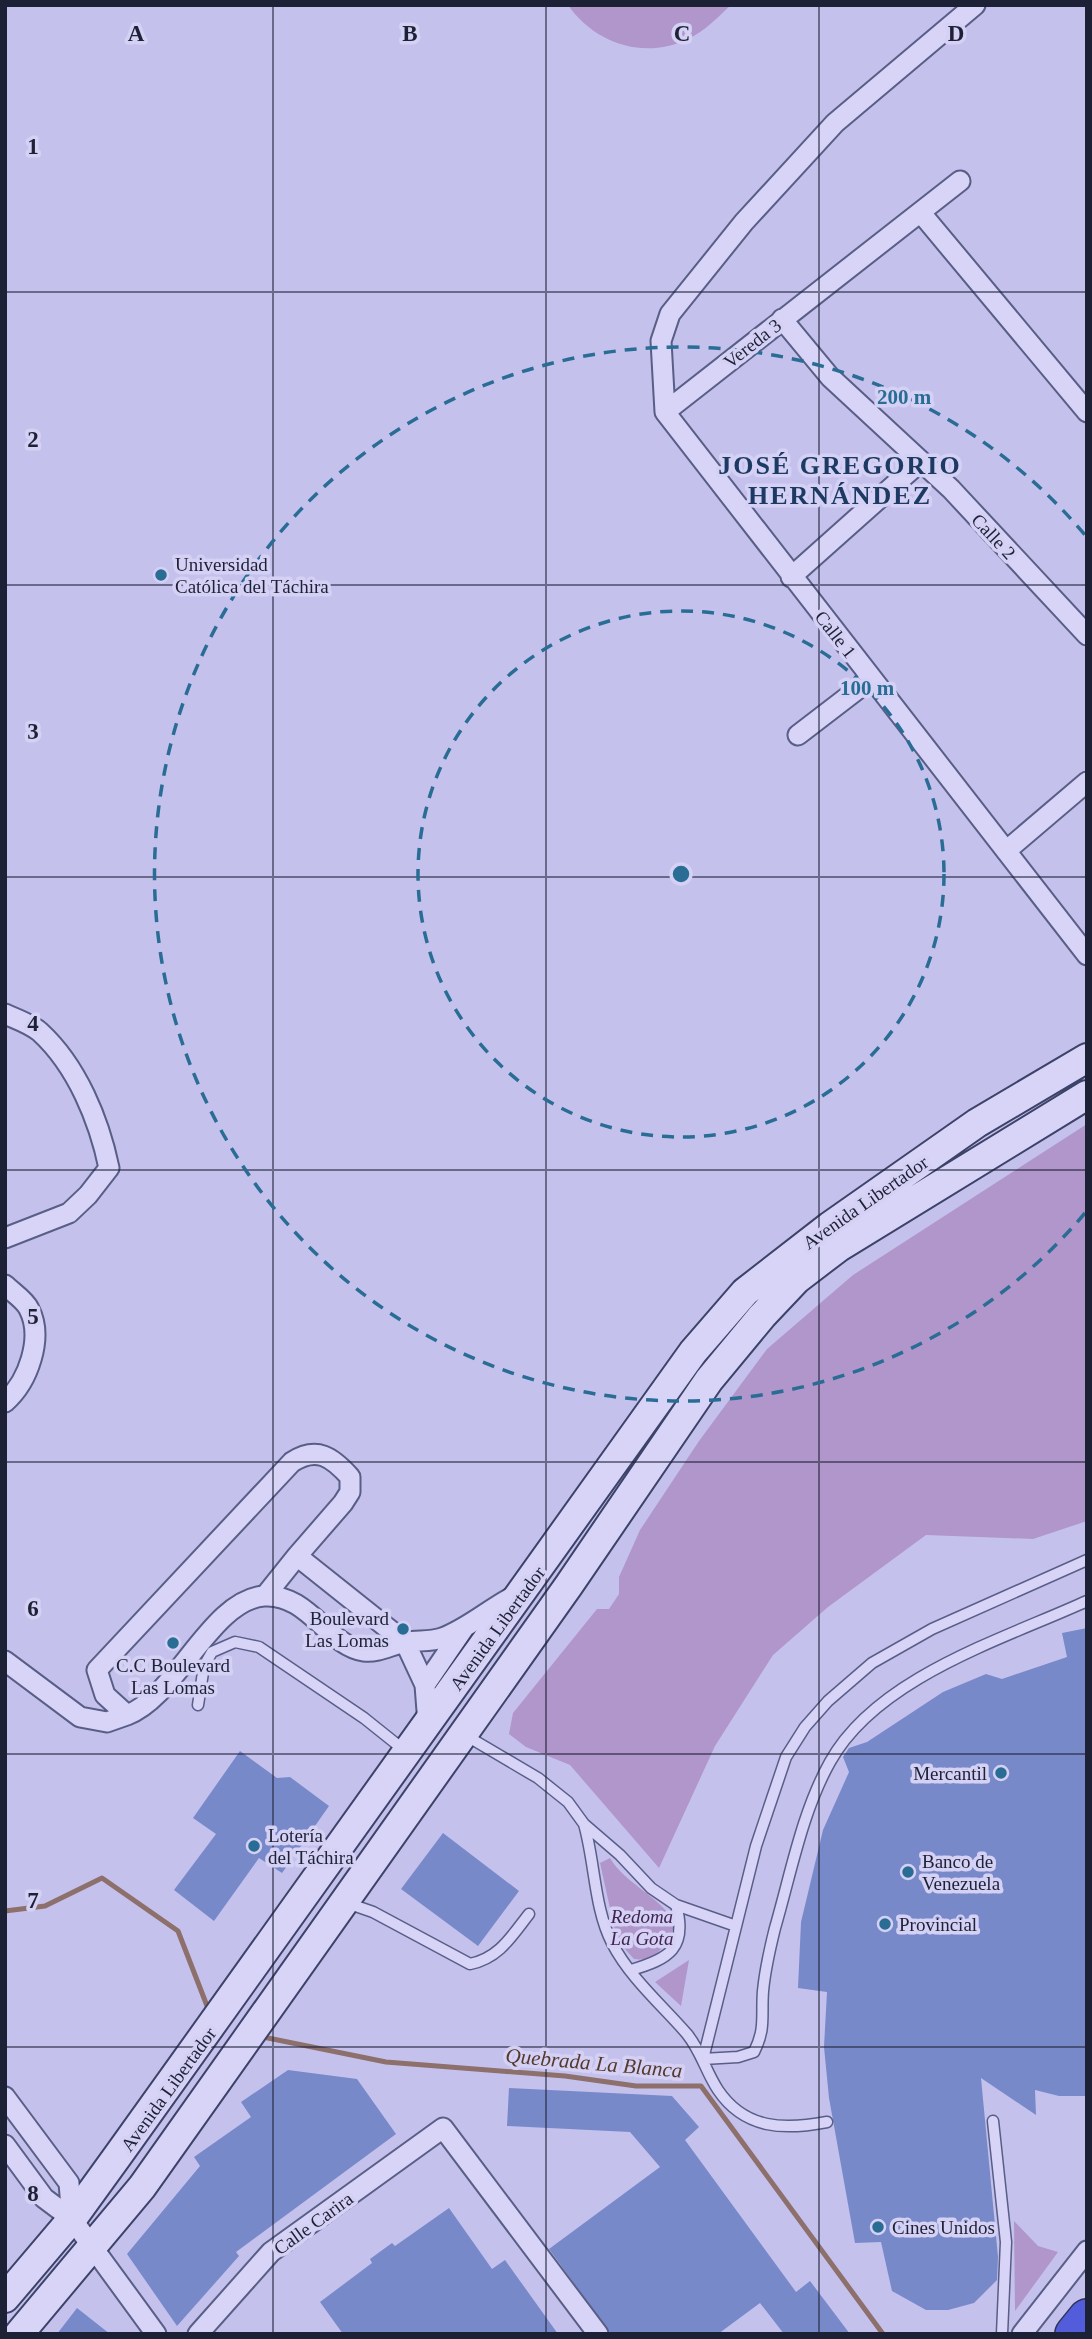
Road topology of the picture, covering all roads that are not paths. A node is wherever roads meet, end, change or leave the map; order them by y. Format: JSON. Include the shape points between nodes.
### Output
{"nodes":[{"id":1,"x":975,"y":5,"type":"edge"},
{"id":2,"x":960,"y":181,"type":"dead end"},
{"id":3,"x":921,"y":213,"type":"junction"},
{"id":4,"x":782,"y":319,"type":"junction"},
{"id":5,"x":665,"y":411,"type":"junction"},
{"id":6,"x":1087,"y":412,"type":"edge"},
{"id":7,"x":920,"y":462,"type":"junction"},
{"id":8,"x":791,"y":577,"type":"junction"},
{"id":9,"x":1087,"y":635,"type":"edge"},
{"id":10,"x":871,"y":679,"type":"junction"},
{"id":11,"x":798,"y":735,"type":"dead end"},
{"id":12,"x":1087,"y":782,"type":"edge"},
{"id":13,"x":1006,"y":851,"type":"junction"},
{"id":14,"x":1087,"y":954,"type":"edge"},
{"id":15,"x":5,"y":1014,"type":"edge"},
{"id":16,"x":1087,"y":1058,"type":"edge"},
{"id":17,"x":1087,"y":1095,"type":"edge"},
{"id":18,"x":5,"y":1238,"type":"edge"},
{"id":19,"x":5,"y":1285,"type":"edge"},
{"id":20,"x":5,"y":1402,"type":"edge"},
{"id":21,"x":297,"y":1556,"type":"junction"},
{"id":22,"x":1087,"y":1560,"type":"edge"},
{"id":23,"x":523,"y":1592,"type":"junction"},
{"id":24,"x":265,"y":1596,"type":"junction"},
{"id":25,"x":1087,"y":1601,"type":"edge"},
{"id":26,"x":464,"y":1627,"type":"junction"},
{"id":27,"x":405,"y":1642,"type":"junction"},
{"id":28,"x":5,"y":1661,"type":"edge"},
{"id":29,"x":425,"y":1685,"type":"junction"},
{"id":30,"x":198,"y":1705,"type":"dead end"},
{"id":31,"x":127,"y":1715,"type":"junction"},
{"id":32,"x":428,"y":1724,"type":"junction"},
{"id":33,"x":461,"y":1733,"type":"junction"},
{"id":34,"x":408,"y":1753,"type":"junction"},
{"id":35,"x":584,"y":1824,"type":"junction"},
{"id":36,"x":343,"y":1902,"type":"junction"},
{"id":37,"x":676,"y":1905,"type":"junction"},
{"id":38,"x":529,"y":1914,"type":"dead end"},
{"id":39,"x":736,"y":1926,"type":"junction"},
{"id":40,"x":631,"y":1970,"type":"junction"},
{"id":41,"x":702,"y":2059,"type":"junction"},
{"id":42,"x":5,"y":2097,"type":"edge"},
{"id":43,"x":993,"y":2121,"type":"dead end"},
{"id":44,"x":827,"y":2122,"type":"dead end"},
{"id":45,"x":5,"y":2145,"type":"edge"},
{"id":46,"x":72,"y":2219,"type":"junction"},
{"id":47,"x":92,"y":2248,"type":"junction"},
{"id":48,"x":1087,"y":2250,"type":"edge"},
{"id":49,"x":5,"y":2298,"type":"edge"},
{"id":50,"x":1087,"y":2318,"type":"edge"},
{"id":51,"x":19,"y":2334,"type":"edge"},
{"id":52,"x":156,"y":2334,"type":"edge"},
{"id":53,"x":198,"y":2334,"type":"edge"},
{"id":54,"x":598,"y":2334,"type":"edge"},
{"id":55,"x":1003,"y":2334,"type":"edge"},
{"id":56,"x":1022,"y":2334,"type":"edge"},
{"id":57,"x":1074,"y":2334,"type":"edge"}],
"edges":[{"from":1,"to":5,"type":"street","via":[[835,123],[744,222],[670,314],[661,341]]},
{"from":2,"to":3,"type":"street","name":"Vereda 3"},
{"from":3,"to":4,"type":"street","name":"Vereda 3"},
{"from":3,"to":6,"type":"street"},
{"from":4,"to":5,"type":"street","name":"Vereda 3"},
{"from":4,"to":7,"type":"street","name":"Calle 2","via":[[830,377]]},
{"from":5,"to":8,"type":"street","name":"Calle 1"},
{"from":7,"to":8,"type":"street"},
{"from":7,"to":9,"type":"street","name":"Calle 2","via":[[951,489]]},
{"from":8,"to":10,"type":"street","name":"Calle 1"},
{"from":10,"to":11,"type":"street"},
{"from":10,"to":13,"type":"street","name":"Calle 1"},
{"from":12,"to":13,"type":"street"},
{"from":13,"to":14,"type":"street","name":"Calle 1"},
{"from":15,"to":18,"type":"street","via":[[38,1030],[67,1064],[101,1131],[109,1168],[69,1213]]},
{"from":16,"to":23,"type":"main road","name":"Avenida Libertador","via":[[977,1123],[745,1292],[693,1352]]},
{"from":17,"to":33,"type":"main road","name":"Avenida Libertador","via":[[839,1247],[797,1279],[709,1380]]},
{"from":19,"to":20,"type":"street","via":[[29,1309],[36,1346],[24,1375]]},
{"from":21,"to":24,"type":"street"},
{"from":21,"to":27,"type":"street"},
{"from":21,"to":31,"type":"street","via":[[350,1492],[351,1477],[328,1455],[314,1453],[292,1462],[97,1670],[106,1695]]},
{"from":22,"to":39,"type":"lane","via":[[932,1629],[872,1663],[828,1700],[786,1757],[756,1846]]},
{"from":23,"to":26,"type":"street","via":[[489,1608]]},
{"from":23,"to":32,"type":"main road","name":"Avenida Libertador"},
{"from":24,"to":27,"type":"street","via":[[302,1607],[347,1644],[363,1651]]},
{"from":24,"to":31,"type":"street","via":[[238,1606],[153,1699]]},
{"from":25,"to":41,"type":"lane","via":[[953,1659],[881,1706],[845,1739],[816,1789],[790,1874],[763,1992],[764,2031],[754,2052]]},
{"from":26,"to":27,"type":"street","via":[[441,1638]]},
{"from":26,"to":29,"type":"street"},
{"from":27,"to":29,"type":"street"},
{"from":28,"to":31,"type":"street","via":[[80,1717],[107,1722]]},
{"from":29,"to":32,"type":"street"},
{"from":30,"to":34,"type":"lane","via":[[204,1666],[212,1652],[235,1643],[259,1647]]},
{"from":32,"to":34,"type":"main road","name":"Avenida Libertador"},
{"from":33,"to":35,"type":"lane","via":[[538,1778],[568,1802]]},
{"from":33,"to":36,"type":"main road","name":"Avenida Libertador"},
{"from":34,"to":46,"type":"main road","name":"Avenida Libertador"},
{"from":35,"to":37,"type":"lane","via":[[650,1888]]},
{"from":35,"to":40,"type":"lane","via":[[601,1913],[612,1943]]},
{"from":36,"to":38,"type":"lane","via":[[373,1912],[470,1964],[488,1960],[502,1949]]},
{"from":36,"to":47,"type":"main road","name":"Avenida Libertador","via":[[142,2187]]},
{"from":37,"to":39,"type":"lane"},
{"from":37,"to":40,"type":"lane","via":[[681,1925],[675,1946],[656,1963]]},
{"from":39,"to":41,"type":"lane"},
{"from":40,"to":41,"type":"lane","via":[[689,2036]]},
{"from":41,"to":44,"type":"lane","via":[[719,2091],[756,2122],[787,2128]]},
{"from":42,"to":46,"type":"street","via":[[69,2183]]},
{"from":43,"to":55,"type":"lane","via":[[1006,2242]]},
{"from":45,"to":46,"type":"street","via":[[44,2197]]},
{"from":46,"to":47,"type":"street"},
{"from":46,"to":49,"type":"main road","name":"Avenida Libertador"},
{"from":47,"to":51,"type":"main road","name":"Avenida Libertador"},
{"from":47,"to":52,"type":"street"},
{"from":48,"to":56,"type":"street"},
{"from":50,"to":57,"type":"highway"},
{"from":53,"to":54,"type":"street","name":"Calle Carira","via":[[271,2252],[443,2128]]}]}
